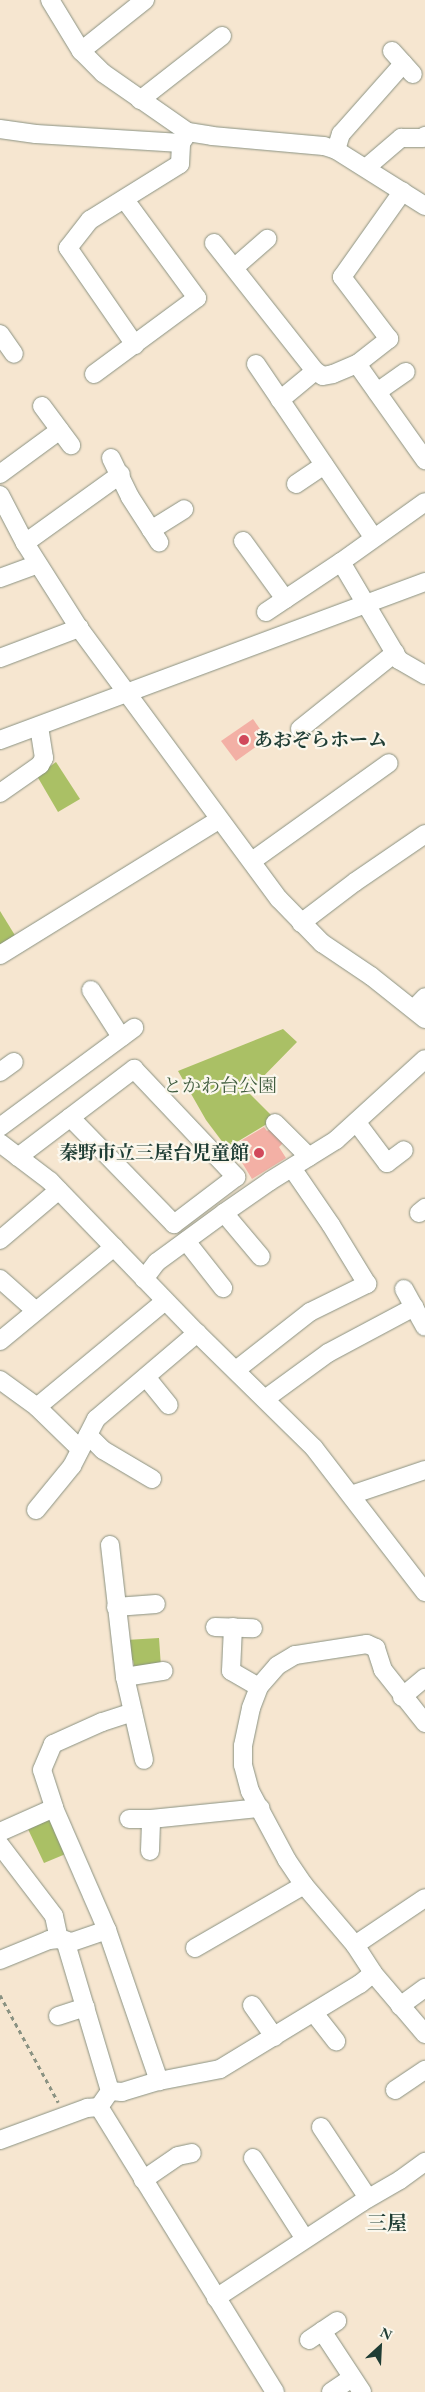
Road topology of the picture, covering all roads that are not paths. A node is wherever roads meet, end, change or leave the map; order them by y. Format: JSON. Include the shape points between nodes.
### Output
{"nodes":[{"id":1,"x":50,"y":0,"type":"edge"},
{"id":2,"x":145,"y":0,"type":"edge"},
{"id":3,"x":222,"y":36,"type":"dead end"},
{"id":4,"x":81,"y":51,"type":"junction"},
{"id":5,"x":403,"y":63,"type":"dead end"},
{"id":6,"x":140,"y":100,"type":"junction"},
{"id":7,"x":0,"y":129,"type":"edge"},
{"id":8,"x":425,"y":136,"type":"edge"},
{"id":9,"x":185,"y":137,"type":"junction"},
{"id":10,"x":336,"y":150,"type":"junction"},
{"id":11,"x":367,"y":167,"type":"junction"},
{"id":12,"x":403,"y":191,"type":"junction"},
{"id":13,"x":125,"y":200,"type":"junction"},
{"id":14,"x":425,"y":206,"type":"edge"},
{"id":15,"x":267,"y":239,"type":"dead end"},
{"id":16,"x":214,"y":243,"type":"dead end"},
{"id":17,"x":235,"y":267,"type":"junction"},
{"id":18,"x":135,"y":345,"type":"junction"},
{"id":19,"x":256,"y":364,"type":"dead end"},
{"id":20,"x":357,"y":364,"type":"junction"},
{"id":21,"x":315,"y":371,"type":"junction"},
{"id":22,"x":406,"y":372,"type":"dead end"},
{"id":23,"x":94,"y":374,"type":"dead end"},
{"id":24,"x":377,"y":392,"type":"junction"},
{"id":25,"x":280,"y":400,"type":"junction"},
{"id":26,"x":42,"y":406,"type":"dead end"},
{"id":27,"x":60,"y":430,"type":"junction"},
{"id":28,"x":71,"y":445,"type":"dead end"},
{"id":29,"x":111,"y":458,"type":"dead end"},
{"id":30,"x":425,"y":460,"type":"edge"},
{"id":31,"x":324,"y":465,"type":"junction"},
{"id":32,"x":0,"y":474,"type":"edge"},
{"id":33,"x":121,"y":474,"type":"junction"},
{"id":34,"x":296,"y":484,"type":"dead end"},
{"id":35,"x":0,"y":497,"type":"edge"},
{"id":36,"x":425,"y":502,"type":"edge"},
{"id":37,"x":184,"y":509,"type":"dead end"},
{"id":38,"x":374,"y":538,"type":"junction"},
{"id":39,"x":243,"y":541,"type":"dead end"},
{"id":40,"x":24,"y":543,"type":"junction"},
{"id":41,"x":341,"y":562,"type":"junction"},
{"id":42,"x":38,"y":564,"type":"junction"},
{"id":43,"x":0,"y":578,"type":"edge"},
{"id":44,"x":425,"y":582,"type":"edge"},
{"id":45,"x":286,"y":599,"type":"junction"},
{"id":46,"x":365,"y":604,"type":"junction"},
{"id":47,"x":266,"y":612,"type":"dead end"},
{"id":48,"x":79,"y":628,"type":"junction"},
{"id":49,"x":395,"y":653,"type":"junction"},
{"id":50,"x":0,"y":658,"type":"edge"},
{"id":51,"x":425,"y":675,"type":"edge"},
{"id":52,"x":126,"y":694,"type":"junction"},
{"id":53,"x":39,"y":726,"type":"junction"},
{"id":54,"x":300,"y":729,"type":"dead end"},
{"id":55,"x":0,"y":740,"type":"edge"},
{"id":56,"x":390,"y":762,"type":"dead end"},
{"id":57,"x":0,"y":793,"type":"edge"},
{"id":58,"x":219,"y":820,"type":"junction"},
{"id":59,"x":425,"y":834,"type":"edge"},
{"id":60,"x":252,"y":861,"type":"junction"},
{"id":61,"x":301,"y":923,"type":"junction"},
{"id":62,"x":0,"y":955,"type":"edge"},
{"id":63,"x":91,"y":990,"type":"dead end"},
{"id":64,"x":421,"y":1008,"type":"edge"},
{"id":65,"x":425,"y":1059,"type":"edge"},
{"id":66,"x":70,"y":1118,"type":"dead end"},
{"id":67,"x":275,"y":1122,"type":"dead end"},
{"id":68,"x":357,"y":1123,"type":"junction"},
{"id":69,"x":0,"y":1127,"type":"edge"},
{"id":70,"x":0,"y":1143,"type":"edge"},
{"id":71,"x":404,"y":1150,"type":"dead end"},
{"id":72,"x":18,"y":1156,"type":"junction"},
{"id":73,"x":309,"y":1157,"type":"junction"},
{"id":74,"x":292,"y":1168,"type":"junction"},
{"id":75,"x":59,"y":1190,"type":"junction"},
{"id":76,"x":224,"y":1213,"type":"junction"},
{"id":77,"x":0,"y":1240,"type":"edge"},
{"id":78,"x":186,"y":1241,"type":"junction"},
{"id":79,"x":114,"y":1247,"type":"junction"},
{"id":80,"x":261,"y":1257,"type":"dead end"},
{"id":81,"x":0,"y":1279,"type":"edge"},
{"id":82,"x":144,"y":1279,"type":"junction"},
{"id":83,"x":223,"y":1288,"type":"dead end"},
{"id":84,"x":404,"y":1289,"type":"dead end"},
{"id":85,"x":166,"y":1301,"type":"junction"},
{"id":86,"x":414,"y":1307,"type":"junction"},
{"id":87,"x":36,"y":1311,"type":"junction"},
{"id":88,"x":425,"y":1327,"type":"edge"},
{"id":89,"x":197,"y":1333,"type":"junction"},
{"id":90,"x":0,"y":1341,"type":"edge"},
{"id":91,"x":236,"y":1370,"type":"junction"},
{"id":92,"x":146,"y":1377,"type":"junction"},
{"id":93,"x":0,"y":1380,"type":"edge"},
{"id":94,"x":265,"y":1399,"type":"junction"},
{"id":95,"x":169,"y":1404,"type":"dead end"},
{"id":96,"x":36,"y":1408,"type":"junction"},
{"id":97,"x":84,"y":1442,"type":"junction"},
{"id":98,"x":425,"y":1470,"type":"edge"},
{"id":99,"x":152,"y":1479,"type":"dead end"},
{"id":100,"x":351,"y":1495,"type":"junction"},
{"id":101,"x":36,"y":1510,"type":"dead end"},
{"id":102,"x":110,"y":1545,"type":"dead end"},
{"id":103,"x":425,"y":1592,"type":"edge"},
{"id":104,"x":156,"y":1604,"type":"dead end"},
{"id":105,"x":116,"y":1607,"type":"junction"},
{"id":106,"x":214,"y":1627,"type":"dead end"},
{"id":107,"x":233,"y":1627,"type":"junction"},
{"id":108,"x":253,"y":1628,"type":"dead end"},
{"id":109,"x":164,"y":1671,"type":"dead end"},
{"id":110,"x":125,"y":1677,"type":"junction"},
{"id":111,"x":425,"y":1678,"type":"edge"},
{"id":112,"x":259,"y":1687,"type":"junction"},
{"id":113,"x":402,"y":1697,"type":"junction"},
{"id":114,"x":133,"y":1712,"type":"junction"},
{"id":115,"x":425,"y":1723,"type":"edge"},
{"id":116,"x":144,"y":1760,"type":"dead end"},
{"id":117,"x":54,"y":1808,"type":"junction"},
{"id":118,"x":260,"y":1808,"type":"junction"},
{"id":119,"x":129,"y":1819,"type":"dead end"},
{"id":120,"x":151,"y":1819,"type":"junction"},
{"id":121,"x":0,"y":1832,"type":"edge"},
{"id":122,"x":0,"y":1845,"type":"edge"},
{"id":123,"x":150,"y":1851,"type":"dead end"},
{"id":124,"x":304,"y":1885,"type":"junction"},
{"id":125,"x":425,"y":1898,"type":"edge"},
{"id":126,"x":107,"y":1930,"type":"junction"},
{"id":127,"x":62,"y":1939,"type":"junction"},
{"id":128,"x":200,"y":1939,"type":"dead end"},
{"id":129,"x":355,"y":1945,"type":"junction"},
{"id":130,"x":0,"y":1960,"type":"edge"},
{"id":131,"x":373,"y":1973,"type":"junction"},
{"id":132,"x":425,"y":1988,"type":"edge"},
{"id":133,"x":252,"y":2005,"type":"dead end"},
{"id":134,"x":400,"y":2006,"type":"junction"},
{"id":135,"x":86,"y":2007,"type":"junction"},
{"id":136,"x":314,"y":2012,"type":"junction"},
{"id":137,"x":58,"y":2016,"type":"dead end"},
{"id":138,"x":425,"y":2034,"type":"edge"},
{"id":139,"x":274,"y":2037,"type":"junction"},
{"id":140,"x":336,"y":2041,"type":"dead end"},
{"id":141,"x":425,"y":2070,"type":"edge"},
{"id":142,"x":159,"y":2081,"type":"junction"},
{"id":143,"x":394,"y":2090,"type":"dead end"},
{"id":144,"x":110,"y":2091,"type":"junction"},
{"id":145,"x":99,"y":2107,"type":"junction"},
{"id":146,"x":321,"y":2127,"type":"dead end"},
{"id":147,"x":0,"y":2140,"type":"edge"},
{"id":148,"x":192,"y":2153,"type":"dead end"},
{"id":149,"x":253,"y":2157,"type":"dead end"},
{"id":150,"x":425,"y":2162,"type":"edge"},
{"id":151,"x":143,"y":2180,"type":"junction"},
{"id":152,"x":368,"y":2198,"type":"junction"},
{"id":153,"x":305,"y":2239,"type":"junction"},
{"id":154,"x":216,"y":2298,"type":"junction"},
{"id":155,"x":337,"y":2320,"type":"dead end"},
{"id":156,"x":357,"y":2385,"type":"edge"},
{"id":157,"x":275,"y":2392,"type":"edge"},
{"id":158,"x":331,"y":2392,"type":"edge"}],
"edges":[{"from":1,"to":4,"type":"street"},
{"from":2,"to":4,"type":"street"},
{"from":3,"to":6,"type":"street"},
{"from":4,"to":6,"type":"street","via":[[103,73]]},
{"from":5,"to":10,"type":"street","via":[[341,134]]},
{"from":6,"to":9,"type":"street"},
{"from":7,"to":9,"type":"street","via":[[36,134]]},
{"from":8,"to":11,"type":"street","via":[[401,138]]},
{"from":9,"to":10,"type":"street","via":[[212,136],[324,146]]},
{"from":9,"to":13,"type":"street","via":[[180,164]]},
{"from":10,"to":11,"type":"street"},
{"from":11,"to":12,"type":"street"},
{"from":12,"to":14,"type":"street"},
{"from":12,"to":20,"type":"street","via":[[336,271],[389,339]]},
{"from":13,"to":18,"type":"street","via":[[90,220],[68,248]]},
{"from":13,"to":18,"type":"street","via":[[198,298]]},
{"from":15,"to":17,"type":"street"},
{"from":16,"to":17,"type":"street"},
{"from":17,"to":21,"type":"street"},
{"from":18,"to":23,"type":"street"},
{"from":19,"to":25,"type":"street"},
{"from":20,"to":21,"type":"street","via":[[322,376]]},
{"from":20,"to":24,"type":"street"},
{"from":21,"to":25,"type":"street"},
{"from":22,"to":24,"type":"street"},
{"from":24,"to":30,"type":"street","via":[[385,414]]},
{"from":25,"to":31,"type":"street"},
{"from":26,"to":27,"type":"street"},
{"from":27,"to":28,"type":"street"},
{"from":27,"to":32,"type":"street"},
{"from":29,"to":33,"type":"street"},
{"from":31,"to":34,"type":"street"},
{"from":31,"to":38,"type":"street"},
{"from":33,"to":37,"type":"street","via":[[130,497],[155,536]]},
{"from":33,"to":40,"type":"street"},
{"from":35,"to":40,"type":"street"},
{"from":36,"to":38,"type":"street"},
{"from":38,"to":41,"type":"street"},
{"from":39,"to":45,"type":"street"},
{"from":40,"to":42,"type":"street"},
{"from":41,"to":45,"type":"street"},
{"from":41,"to":46,"type":"street"},
{"from":42,"to":43,"type":"street"},
{"from":42,"to":48,"type":"street"},
{"from":44,"to":46,"type":"street"},
{"from":45,"to":47,"type":"street"},
{"from":46,"to":49,"type":"street"},
{"from":46,"to":52,"type":"street"},
{"from":48,"to":50,"type":"street"},
{"from":48,"to":52,"type":"street"},
{"from":49,"to":51,"type":"street","via":[[399,660]]},
{"from":49,"to":54,"type":"street"},
{"from":52,"to":53,"type":"street"},
{"from":52,"to":58,"type":"street"},
{"from":53,"to":55,"type":"street"},
{"from":53,"to":57,"type":"street","via":[[44,758],[40,765]]},
{"from":56,"to":60,"type":"street"},
{"from":58,"to":60,"type":"street"},
{"from":58,"to":62,"type":"street"},
{"from":59,"to":61,"type":"street"},
{"from":60,"to":61,"type":"street"},
{"from":61,"to":64,"type":"street","via":[[322,943]]},
{"from":63,"to":69,"type":"street","via":[[128,1033],[62,1070]]},
{"from":65,"to":68,"type":"street"},
{"from":66,"to":72,"type":"street","via":[[174,1224],[236,1177],[134,1069]]},
{"from":67,"to":73,"type":"street"},
{"from":68,"to":71,"type":"street","via":[[386,1163]]},
{"from":68,"to":73,"type":"street"},
{"from":70,"to":72,"type":"street"},
{"from":72,"to":75,"type":"street"},
{"from":73,"to":74,"type":"street"},
{"from":74,"to":76,"type":"street"},
{"from":74,"to":91,"type":"street","via":[[332,1225],[367,1284],[310,1312]]},
{"from":75,"to":77,"type":"street"},
{"from":75,"to":79,"type":"street"},
{"from":76,"to":78,"type":"street"},
{"from":76,"to":80,"type":"street"},
{"from":78,"to":82,"type":"street","via":[[157,1262]]},
{"from":78,"to":83,"type":"street"},
{"from":79,"to":82,"type":"street"},
{"from":79,"to":87,"type":"street"},
{"from":81,"to":87,"type":"street"},
{"from":82,"to":85,"type":"street"},
{"from":84,"to":86,"type":"street"},
{"from":85,"to":89,"type":"street"},
{"from":85,"to":96,"type":"street"},
{"from":86,"to":88,"type":"street"},
{"from":86,"to":94,"type":"street","via":[[328,1353]]},
{"from":87,"to":90,"type":"street"},
{"from":89,"to":91,"type":"street"},
{"from":89,"to":92,"type":"street"},
{"from":91,"to":94,"type":"street"},
{"from":92,"to":95,"type":"street"},
{"from":92,"to":97,"type":"street","via":[[96,1419]]},
{"from":93,"to":96,"type":"street"},
{"from":94,"to":100,"type":"street","via":[[314,1448]]},
{"from":96,"to":97,"type":"street"},
{"from":97,"to":99,"type":"street"},
{"from":97,"to":101,"type":"street","via":[[72,1466]]},
{"from":98,"to":100,"type":"street"},
{"from":100,"to":103,"type":"street"},
{"from":102,"to":105,"type":"street"},
{"from":104,"to":105,"type":"street"},
{"from":105,"to":110,"type":"street"},
{"from":106,"to":107,"type":"street"},
{"from":107,"to":108,"type":"street"},
{"from":107,"to":112,"type":"street","via":[[232,1671]]},
{"from":109,"to":110,"type":"street"},
{"from":110,"to":114,"type":"street"},
{"from":111,"to":113,"type":"street"},
{"from":112,"to":113,"type":"street","via":[[277,1666],[295,1655],[367,1644],[376,1648],[383,1670]]},
{"from":112,"to":118,"type":"street","via":[[243,1746],[243,1765]]},
{"from":113,"to":115,"type":"street"},
{"from":114,"to":116,"type":"street"},
{"from":114,"to":117,"type":"street","via":[[53,1744],[42,1770]]},
{"from":117,"to":121,"type":"street"},
{"from":117,"to":126,"type":"street"},
{"from":118,"to":120,"type":"street"},
{"from":118,"to":124,"type":"street"},
{"from":119,"to":120,"type":"street"},
{"from":120,"to":123,"type":"street"},
{"from":122,"to":127,"type":"street","via":[[54,1916]]},
{"from":124,"to":128,"type":"street","via":[[236,1916]]},
{"from":124,"to":129,"type":"street"},
{"from":125,"to":129,"type":"street"},
{"from":126,"to":127,"type":"street","via":[[72,1942]]},
{"from":126,"to":142,"type":"street"},
{"from":127,"to":130,"type":"street","via":[[49,1940]]},
{"from":127,"to":135,"type":"street"},
{"from":129,"to":131,"type":"street"},
{"from":131,"to":134,"type":"street"},
{"from":131,"to":136,"type":"street"},
{"from":132,"to":134,"type":"street"},
{"from":133,"to":139,"type":"street"},
{"from":134,"to":138,"type":"street"},
{"from":135,"to":137,"type":"street"},
{"from":135,"to":144,"type":"street"},
{"from":136,"to":139,"type":"street"},
{"from":136,"to":140,"type":"street"},
{"from":139,"to":142,"type":"street","via":[[220,2069]]},
{"from":141,"to":143,"type":"street"},
{"from":142,"to":144,"type":"street","via":[[122,2092]]},
{"from":144,"to":145,"type":"street"},
{"from":145,"to":147,"type":"street","via":[[87,2108]]},
{"from":145,"to":151,"type":"street"},
{"from":146,"to":152,"type":"street"},
{"from":148,"to":151,"type":"street","via":[[178,2156]]},
{"from":149,"to":153,"type":"street"},
{"from":150,"to":152,"type":"street"},
{"from":151,"to":154,"type":"street"},
{"from":152,"to":153,"type":"street"},
{"from":153,"to":154,"type":"street"},
{"from":154,"to":157,"type":"street"},
{"from":155,"to":156,"type":"street","via":[[316,2335]]},
{"from":156,"to":158,"type":"street"}]}
